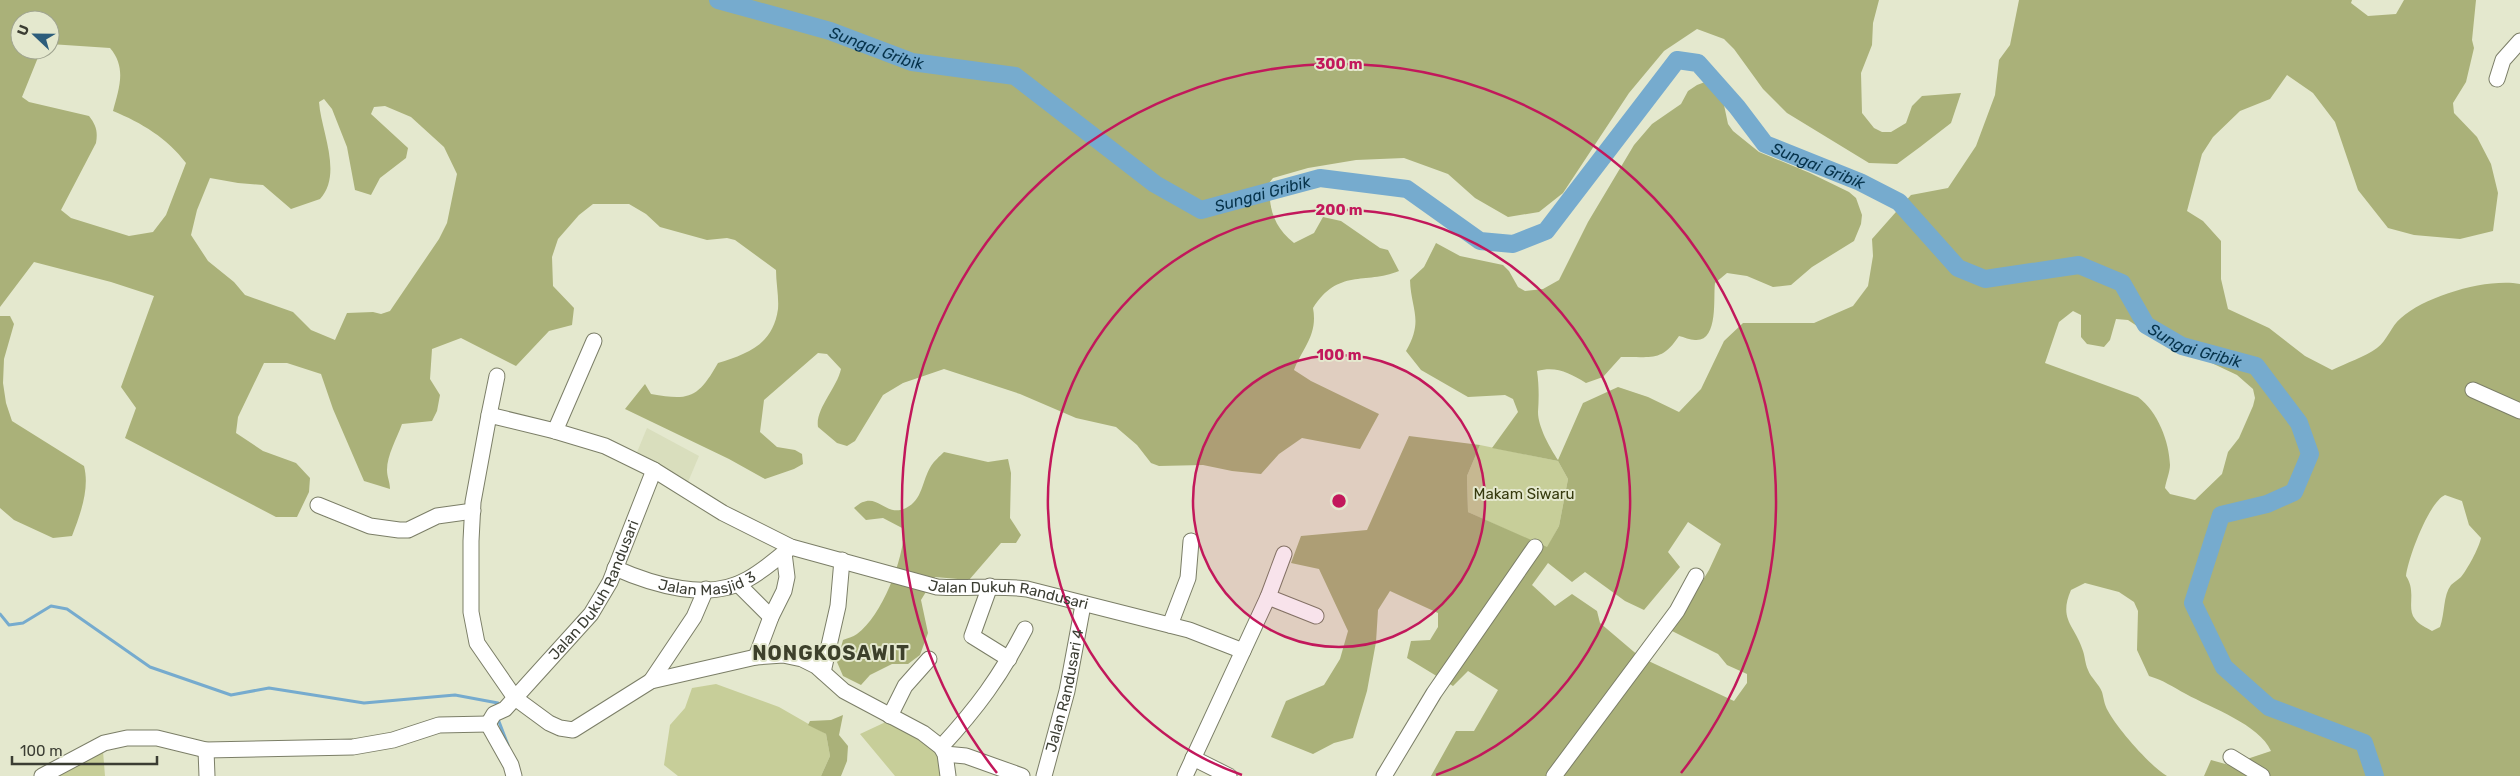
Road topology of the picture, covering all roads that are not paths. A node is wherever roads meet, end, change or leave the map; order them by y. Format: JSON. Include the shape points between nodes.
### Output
{"nodes":[{"id":1,"x":2520,"y":41,"type":"edge"},
{"id":2,"x":2497,"y":79,"type":"dead end"},
{"id":3,"x":594,"y":341,"type":"dead end"},
{"id":4,"x":496,"y":376,"type":"dead end"},
{"id":5,"x":2473,"y":390,"type":"dead end"},
{"id":6,"x":2520,"y":411,"type":"edge"},
{"id":7,"x":489,"y":415,"type":"junction"},
{"id":8,"x":555,"y":431,"type":"junction"},
{"id":9,"x":654,"y":470,"type":"junction"},
{"id":10,"x":318,"y":505,"type":"dead end"},
{"id":11,"x":472,"y":511,"type":"junction"},
{"id":12,"x":1191,"y":541,"type":"dead end"},
{"id":13,"x":1536,"y":547,"type":"dead end"},
{"id":14,"x":787,"y":550,"type":"junction"},
{"id":15,"x":1284,"y":554,"type":"dead end"},
{"id":16,"x":842,"y":560,"type":"junction"},
{"id":17,"x":615,"y":568,"type":"junction"},
{"id":18,"x":1696,"y":576,"type":"dead end"},
{"id":19,"x":738,"y":584,"type":"junction"},
{"id":20,"x":990,"y":586,"type":"junction"},
{"id":21,"x":706,"y":589,"type":"junction"},
{"id":22,"x":1268,"y":597,"type":"junction"},
{"id":23,"x":1083,"y":605,"type":"junction"},
{"id":24,"x":1316,"y":616,"type":"dead end"},
{"id":25,"x":771,"y":617,"type":"junction"},
{"id":26,"x":1170,"y":625,"type":"junction"},
{"id":27,"x":1024,"y":630,"type":"dead end"},
{"id":28,"x":1243,"y":651,"type":"junction"},
{"id":29,"x":756,"y":657,"type":"junction"},
{"id":30,"x":929,"y":659,"type":"dead end"},
{"id":31,"x":1009,"y":659,"type":"junction"},
{"id":32,"x":823,"y":672,"type":"junction"},
{"id":33,"x":651,"y":681,"type":"junction"},
{"id":34,"x":515,"y":698,"type":"junction"},
{"id":35,"x":890,"y":716,"type":"junction"},
{"id":36,"x":494,"y":717,"type":"junction"},
{"id":37,"x":206,"y":750,"type":"junction"},
{"id":38,"x":943,"y":750,"type":"junction"},
{"id":39,"x":2232,"y":757,"type":"dead end"},
{"id":40,"x":1193,"y":758,"type":"junction"},
{"id":41,"x":42,"y":776,"type":"edge"},
{"id":42,"x":207,"y":776,"type":"edge"},
{"id":43,"x":514,"y":776,"type":"edge"},
{"id":44,"x":948,"y":776,"type":"edge"},
{"id":45,"x":1022,"y":776,"type":"edge"},
{"id":46,"x":1044,"y":776,"type":"edge"},
{"id":47,"x":1185,"y":776,"type":"edge"},
{"id":48,"x":1229,"y":776,"type":"edge"},
{"id":49,"x":1384,"y":776,"type":"edge"},
{"id":50,"x":1554,"y":776,"type":"edge"},
{"id":51,"x":2262,"y":776,"type":"edge"}],
"edges":[{"from":1,"to":2,"type":"street","via":[[2503,60]]},
{"from":3,"to":8,"type":"street"},
{"from":4,"to":7,"type":"street"},
{"from":5,"to":6,"type":"street"},
{"from":7,"to":8,"type":"street","name":"Jalan Dukuh Randusari"},
{"from":7,"to":11,"type":"street"},
{"from":8,"to":9,"type":"street","name":"Jalan Dukuh Randusari","via":[[605,446]]},
{"from":9,"to":14,"type":"street","name":"Jalan Dukuh Randusari"},
{"from":9,"to":17,"type":"street","name":"Jalan Dukuh Randusari"},
{"from":10,"to":11,"type":"street","via":[[370,526],[399,530],[408,530],[437,516]]},
{"from":11,"to":34,"type":"street","via":[[471,612],[477,643]]},
{"from":12,"to":26,"type":"street","via":[[1188,578]]},
{"from":13,"to":49,"type":"street","via":[[1434,693]]},
{"from":14,"to":16,"type":"street","name":"Jalan Dukuh Randusari"},
{"from":14,"to":19,"type":"street","name":"Jalan Masjid 3"},
{"from":14,"to":25,"type":"street","via":[[787,577],[781,601]]},
{"from":15,"to":22,"type":"street"},
{"from":16,"to":20,"type":"street","name":"Jalan Dukuh Randusari","via":[[937,587]]},
{"from":16,"to":32,"type":"street","via":[[838,606]]},
{"from":17,"to":21,"type":"street","name":"Jalan Masjid 3","via":[[656,584]]},
{"from":17,"to":34,"type":"street","name":"Jalan Dukuh Randusari","via":[[591,614]]},
{"from":18,"to":50,"type":"street","via":[[1677,611]]},
{"from":19,"to":21,"type":"street","name":"Jalan Masjid 3"},
{"from":19,"to":25,"type":"street"},
{"from":20,"to":23,"type":"street","name":"Jalan Dukuh Randusari","via":[[1027,589]]},
{"from":20,"to":31,"type":"street","via":[[972,636]]},
{"from":21,"to":33,"type":"street","via":[[694,617]]},
{"from":22,"to":24,"type":"street"},
{"from":22,"to":28,"type":"street"},
{"from":23,"to":26,"type":"street","name":"Jalan Dukuh Randusari"},
{"from":23,"to":46,"type":"street","name":"Jalan Randusari 4","via":[[1067,691]]},
{"from":25,"to":29,"type":"street"},
{"from":26,"to":28,"type":"street","name":"Jalan Dukuh Randusari"},
{"from":27,"to":31,"type":"street"},
{"from":28,"to":40,"type":"street"},
{"from":29,"to":32,"type":"street","via":[[794,657],[810,662]]},
{"from":29,"to":33,"type":"street"},
{"from":30,"to":35,"type":"street","via":[[905,686]]},
{"from":31,"to":38,"type":"street","via":[[985,697]]},
{"from":32,"to":35,"type":"street","via":[[844,691]]},
{"from":33,"to":34,"type":"street","via":[[573,730],[548,723]]},
{"from":34,"to":36,"type":"street","name":"Jalan Dukuh Randusari"},
{"from":35,"to":38,"type":"street","via":[[923,733]]},
{"from":36,"to":37,"type":"street","via":[[438,725],[393,740],[353,747]]},
{"from":36,"to":43,"type":"street"},
{"from":37,"to":41,"type":"street","via":[[157,738],[127,738],[104,744]]},
{"from":37,"to":42,"type":"street"},
{"from":38,"to":44,"type":"street"},
{"from":38,"to":45,"type":"street"},
{"from":39,"to":51,"type":"street"},
{"from":40,"to":47,"type":"street"},
{"from":40,"to":48,"type":"street"}]}
